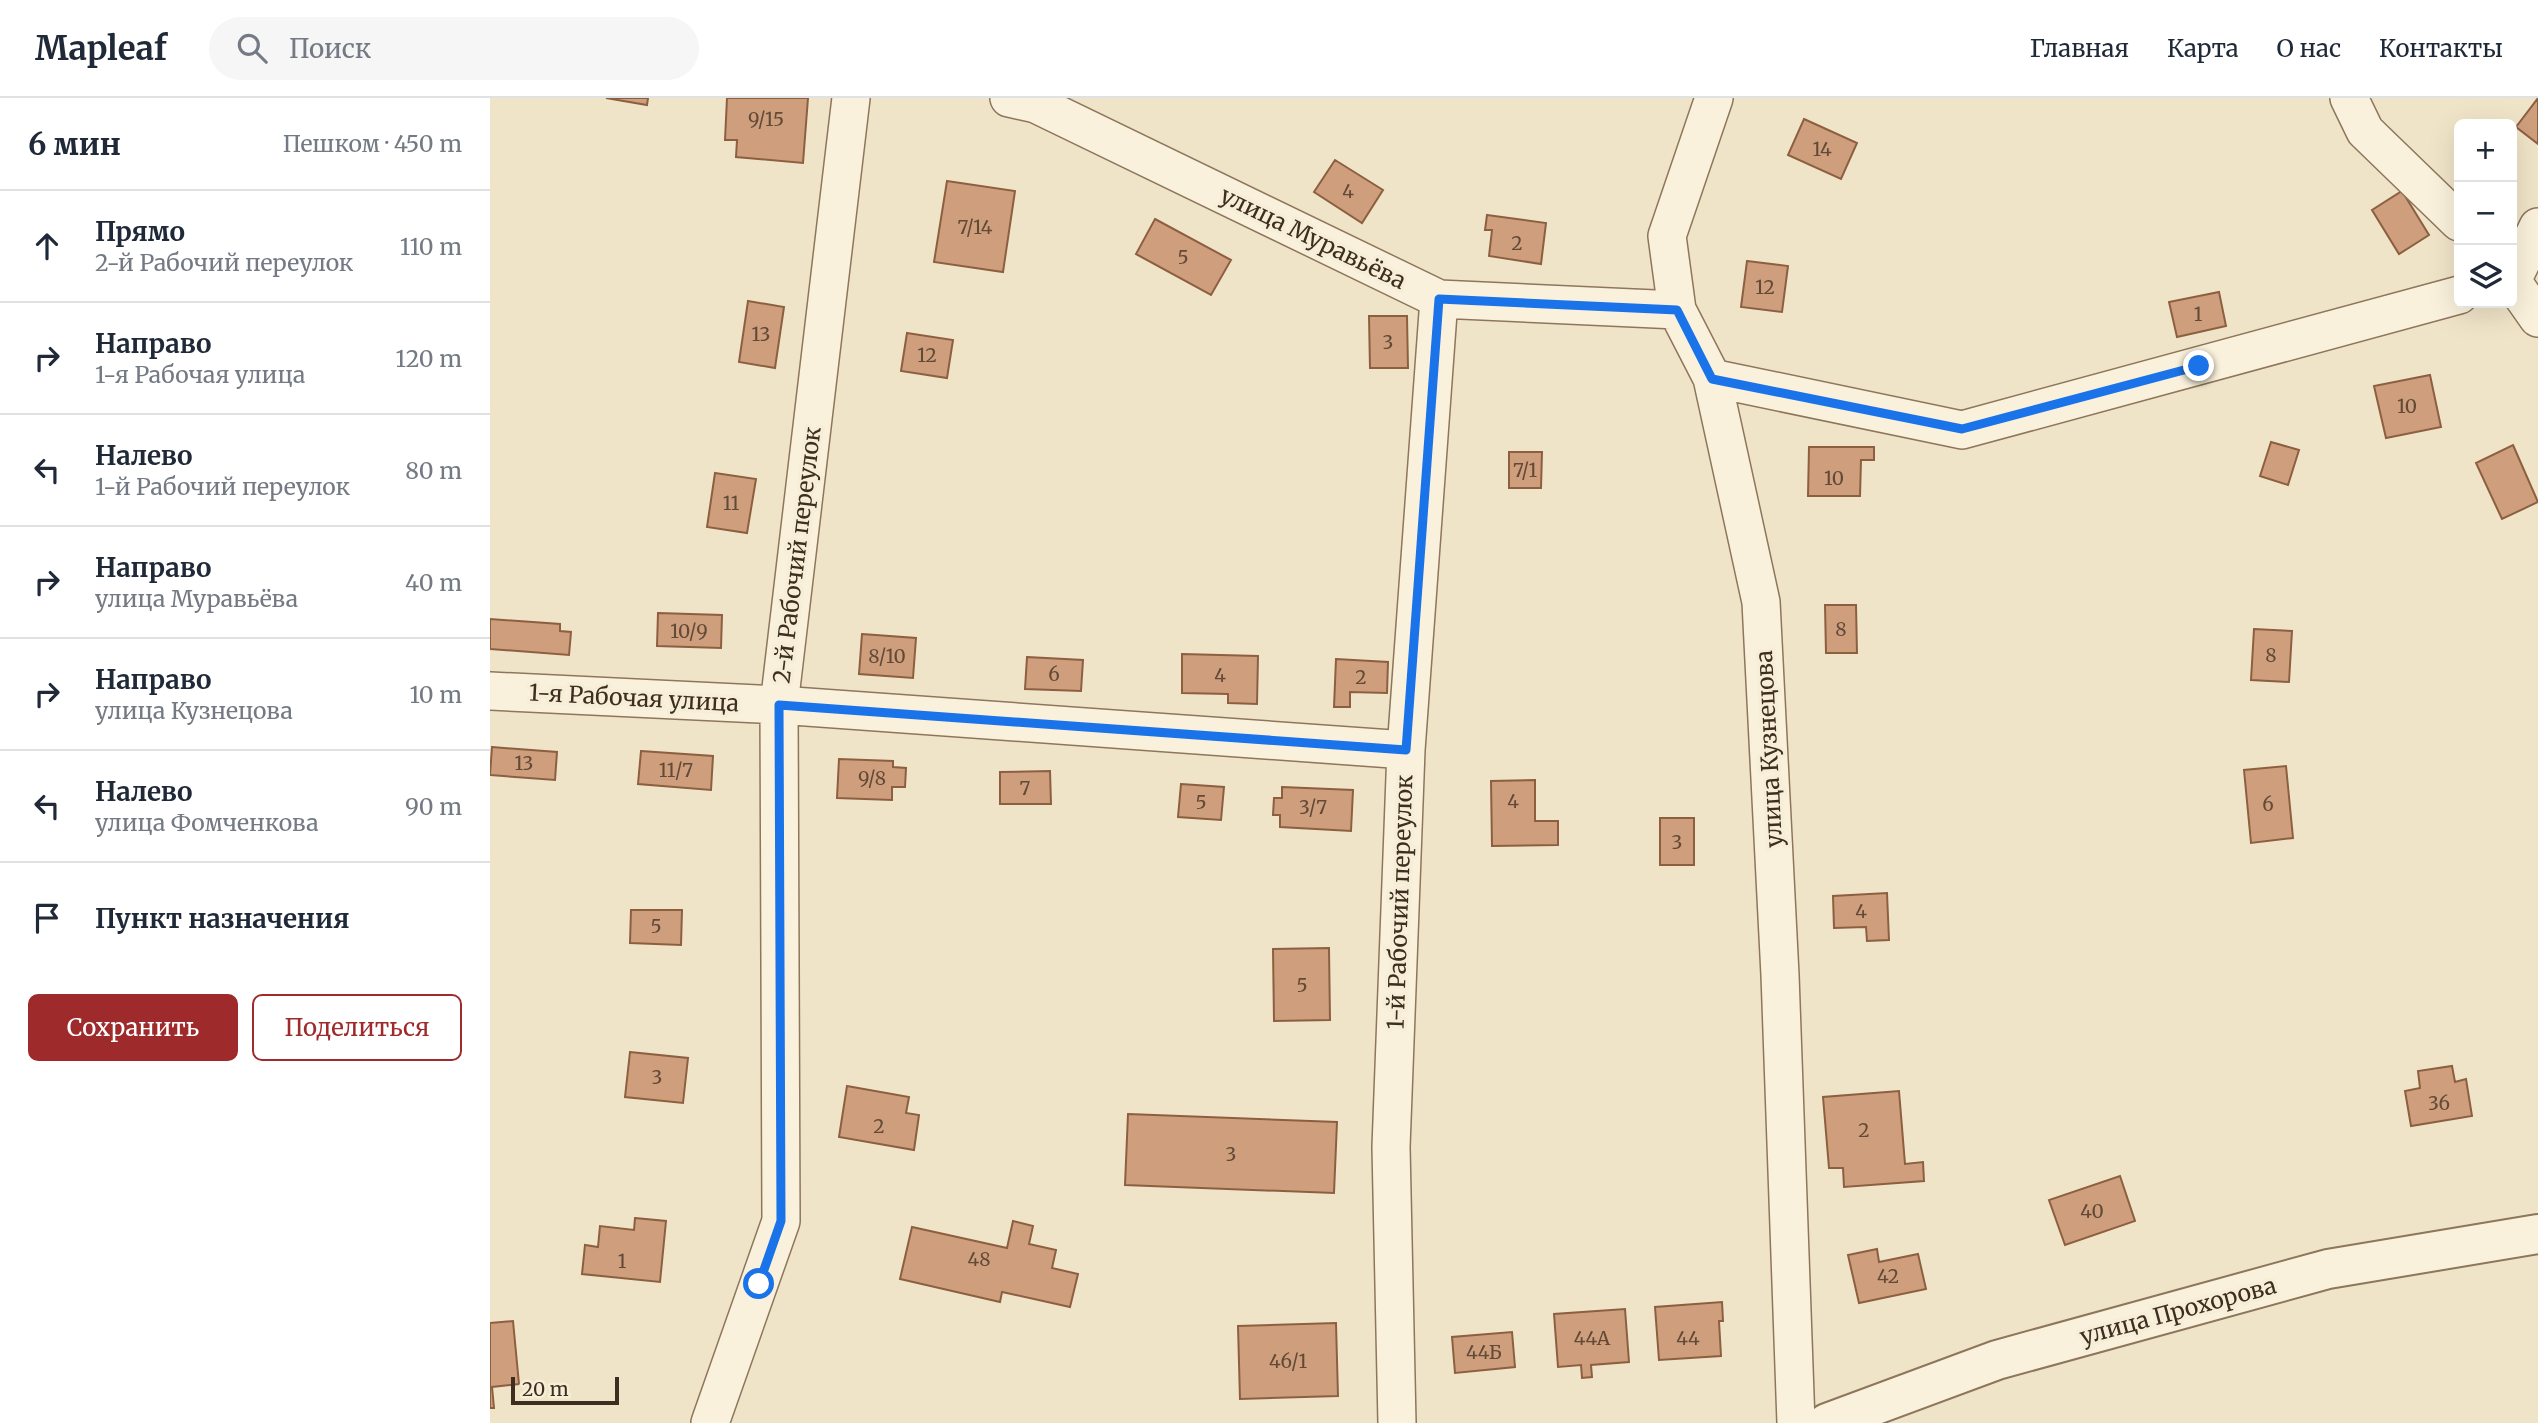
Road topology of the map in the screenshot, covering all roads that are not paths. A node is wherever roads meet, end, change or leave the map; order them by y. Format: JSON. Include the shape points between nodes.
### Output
{"nodes":[{"id":1,"x":851,"y":98,"type":"edge"},
{"id":2,"x":1009,"y":98,"type":"edge"},
{"id":3,"x":1714,"y":98,"type":"edge"},
{"id":4,"x":2349,"y":98,"type":"edge"},
{"id":5,"x":2454,"y":217,"type":"edge"},
{"id":6,"x":2538,"y":227,"type":"edge"},
{"id":7,"x":2517,"y":271,"type":"edge"},
{"id":8,"x":2517,"y":288,"type":"edge"},
{"id":9,"x":2454,"y":296,"type":"edge"},
{"id":10,"x":1439,"y":299,"type":"junction"},
{"id":11,"x":1677,"y":310,"type":"junction"},
{"id":12,"x":2538,"y":318,"type":"edge"},
{"id":13,"x":1712,"y":379,"type":"junction"},
{"id":14,"x":490,"y":691,"type":"edge"},
{"id":15,"x":779,"y":705,"type":"junction"},
{"id":16,"x":1406,"y":750,"type":"junction"},
{"id":17,"x":2538,"y":1234,"type":"edge"},
{"id":18,"x":710,"y":1423,"type":"edge"},
{"id":19,"x":1397,"y":1423,"type":"edge"},
{"id":20,"x":1796,"y":1423,"type":"edge"},
{"id":21,"x":1828,"y":1423,"type":"edge"}],
"edges":[{"from":1,"to":15,"type":"street","name":"2-й Рабочий переулок"},
{"from":2,"to":10,"type":"street","name":"улица Муравьёва","via":[[1036,104]]},
{"from":3,"to":11,"type":"street","name":"улица Кузнецова","via":[[1667,236]]},
{"from":4,"to":5,"type":"street","via":[[2365,131]]},
{"from":6,"to":7,"type":"street"},
{"from":8,"to":12,"type":"street"},
{"from":9,"to":13,"type":"street","via":[[1962,429]]},
{"from":10,"to":11,"type":"street","name":"улица Муравьёва"},
{"from":10,"to":16,"type":"street","name":"1-й Рабочий переулок"},
{"from":11,"to":13,"type":"street","name":"улица Кузнецова"},
{"from":13,"to":20,"type":"street","name":"улица Кузнецова","via":[[1761,602]]},
{"from":14,"to":15,"type":"street","name":"1-я Рабочая улица"},
{"from":15,"to":16,"type":"street","name":"1-я Рабочая улица"},
{"from":15,"to":18,"type":"street","name":"2-й Рабочий переулок","via":[[781,1221]]},
{"from":16,"to":19,"type":"street","name":"1-й Рабочий переулок","via":[[1391,1147]]},
{"from":17,"to":21,"type":"street","name":"улица Прохорова","via":[[2328,1269],[1997,1360]]}]}
